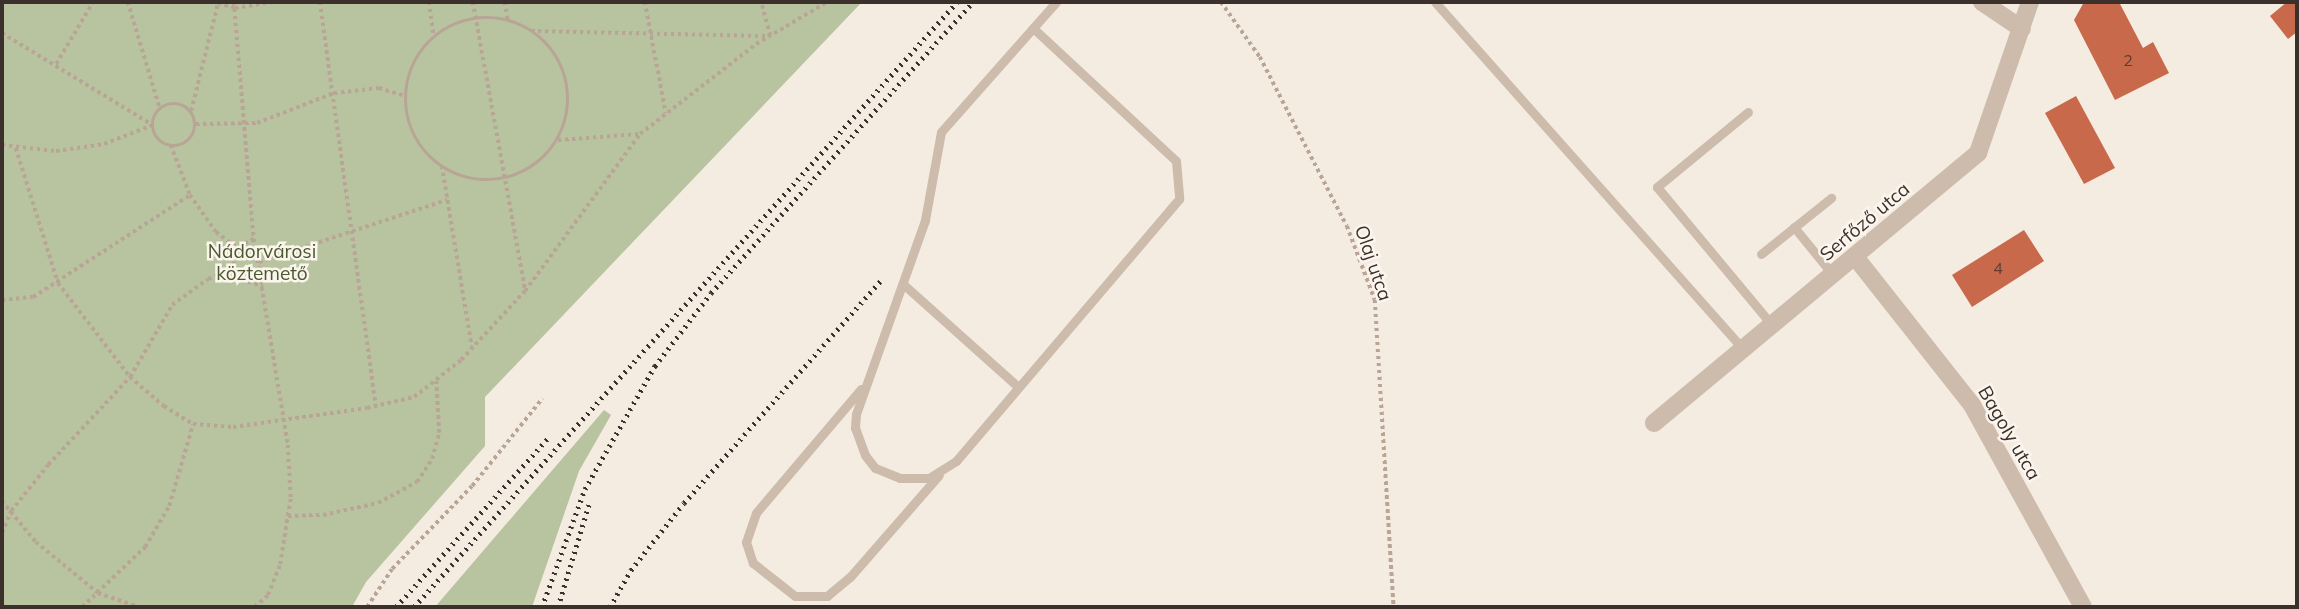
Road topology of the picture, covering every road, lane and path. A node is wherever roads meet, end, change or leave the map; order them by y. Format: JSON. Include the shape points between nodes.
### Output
{"nodes":[{"id":1,"x":93,"y":2,"type":"edge"},
{"id":2,"x":128,"y":2,"type":"edge"},
{"id":3,"x":217,"y":2,"type":"edge"},
{"id":4,"x":234,"y":2,"type":"edge"},
{"id":5,"x":274,"y":2,"type":"edge"},
{"id":6,"x":320,"y":2,"type":"edge"},
{"id":7,"x":429,"y":2,"type":"edge"},
{"id":8,"x":473,"y":2,"type":"edge"},
{"id":9,"x":505,"y":2,"type":"edge"},
{"id":10,"x":645,"y":2,"type":"edge"},
{"id":11,"x":761,"y":2,"type":"edge"},
{"id":12,"x":824,"y":2,"type":"edge"},
{"id":13,"x":1056,"y":2,"type":"edge"},
{"id":14,"x":1221,"y":2,"type":"edge"},
{"id":15,"x":1435,"y":2,"type":"edge"},
{"id":16,"x":1982,"y":2,"type":"edge"},
{"id":17,"x":2030,"y":2,"type":"edge"},
{"id":18,"x":235,"y":8,"type":"junction"},
{"id":19,"x":476,"y":19,"type":"junction"},
{"id":20,"x":508,"y":21,"type":"junction"},
{"id":21,"x":1033,"y":28,"type":"junction"},
{"id":22,"x":2022,"y":29,"type":"junction"},
{"id":23,"x":650,"y":30,"type":"junction"},
{"id":24,"x":531,"y":31,"type":"junction"},
{"id":25,"x":2,"y":33,"type":"edge"},
{"id":26,"x":770,"y":36,"type":"junction"},
{"id":27,"x":434,"y":38,"type":"junction"},
{"id":28,"x":56,"y":64,"type":"junction"},
{"id":29,"x":334,"y":93,"type":"junction"},
{"id":30,"x":406,"y":96,"type":"junction"},
{"id":31,"x":160,"y":109,"type":"junction"},
{"id":32,"x":191,"y":111,"type":"junction"},
{"id":33,"x":1748,"y":112,"type":"dead end"},
{"id":34,"x":666,"y":113,"type":"junction"},
{"id":35,"x":243,"y":123,"type":"junction"},
{"id":36,"x":195,"y":124,"type":"junction"},
{"id":37,"x":153,"y":125,"type":"junction"},
{"id":38,"x":640,"y":134,"type":"junction"},
{"id":39,"x":558,"y":140,"type":"junction"},
{"id":40,"x":2,"y":145,"type":"edge"},
{"id":41,"x":171,"y":145,"type":"junction"},
{"id":42,"x":16,"y":148,"type":"junction"},
{"id":43,"x":442,"y":166,"type":"junction"},
{"id":44,"x":505,"y":178,"type":"junction"},
{"id":45,"x":190,"y":195,"type":"junction"},
{"id":46,"x":1831,"y":198,"type":"dead end"},
{"id":47,"x":447,"y":200,"type":"junction"},
{"id":48,"x":1794,"y":227,"type":"junction"},
{"id":49,"x":352,"y":233,"type":"junction"},
{"id":50,"x":254,"y":239,"type":"junction"},
{"id":51,"x":237,"y":247,"type":"junction"},
{"id":52,"x":1761,"y":254,"type":"dead end"},
{"id":53,"x":1856,"y":258,"type":"junction"},
{"id":54,"x":259,"y":262,"type":"junction"},
{"id":55,"x":233,"y":270,"type":"junction"},
{"id":56,"x":1834,"y":276,"type":"junction"},
{"id":57,"x":58,"y":283,"type":"junction"},
{"id":58,"x":903,"y":284,"type":"junction"},
{"id":59,"x":264,"y":286,"type":"junction"},
{"id":60,"x":525,"y":291,"type":"junction"},
{"id":61,"x":2,"y":300,"type":"edge"},
{"id":62,"x":1773,"y":326,"type":"junction"},
{"id":63,"x":473,"y":348,"type":"junction"},
{"id":64,"x":1744,"y":350,"type":"junction"},
{"id":65,"x":130,"y":377,"type":"junction"},
{"id":66,"x":436,"y":379,"type":"junction"},
{"id":67,"x":867,"y":383,"type":"junction"},
{"id":68,"x":1018,"y":387,"type":"junction"},
{"id":69,"x":542,"y":399,"type":"dead end"},
{"id":70,"x":376,"y":406,"type":"junction"},
{"id":71,"x":284,"y":422,"type":"junction"},
{"id":72,"x":1654,"y":423,"type":"dead end"},
{"id":73,"x":193,"y":424,"type":"junction"},
{"id":74,"x":942,"y":472,"type":"junction"},
{"id":75,"x":2,"y":501,"type":"edge"},
{"id":76,"x":11,"y":512,"type":"junction"},
{"id":77,"x":288,"y":516,"type":"junction"},
{"id":78,"x":2,"y":533,"type":"edge"},
{"id":79,"x":98,"y":593,"type":"junction"},
{"id":80,"x":82,"y":607,"type":"edge"},
{"id":81,"x":139,"y":607,"type":"edge"},
{"id":82,"x":255,"y":607,"type":"edge"},
{"id":83,"x":368,"y":607,"type":"edge"},
{"id":84,"x":1394,"y":607,"type":"edge"},
{"id":85,"x":2083,"y":607,"type":"edge"}],
"edges":[{"from":1,"to":28,"type":"path"},
{"from":2,"to":31,"type":"path"},
{"from":3,"to":18,"type":"path"},
{"from":3,"to":32,"type":"path"},
{"from":4,"to":18,"type":"path"},
{"from":5,"to":18,"type":"path"},
{"from":6,"to":29,"type":"path"},
{"from":7,"to":27,"type":"path"},
{"from":8,"to":19,"type":"path"},
{"from":9,"to":20,"type":"path"},
{"from":10,"to":23,"type":"path"},
{"from":11,"to":26,"type":"path"},
{"from":12,"to":26,"type":"path"},
{"from":13,"to":21,"type":"lane"},
{"from":14,"to":84,"type":"path","name":"Olaj utca","via":[[1265,67],[1347,226],[1375,300]]},
{"from":15,"to":64,"type":"lane"},
{"from":16,"to":22,"type":"street"},
{"from":17,"to":22,"type":"street","name":"Serfőző utca"},
{"from":18,"to":35,"type":"path"},
{"from":19,"to":20,"type":"path"},
{"from":19,"to":27,"type":"path"},
{"from":19,"to":44,"type":"path"},
{"from":20,"to":24,"type":"path"},
{"from":21,"to":58,"type":"lane","via":[[941,132],[925,220]]},
{"from":21,"to":68,"type":"lane","via":[[1177,161],[1182,188],[1179,199]]},
{"from":22,"to":53,"type":"street","name":"Serfőző utca","via":[[1978,153]]},
{"from":23,"to":24,"type":"path"},
{"from":23,"to":26,"type":"path"},
{"from":23,"to":34,"type":"path"},
{"from":24,"to":39,"type":"path","via":[[562,68],[568,92],[567,117]]},
{"from":25,"to":28,"type":"path"},
{"from":26,"to":34,"type":"path"},
{"from":27,"to":30,"type":"path","via":[[410,74]]},
{"from":28,"to":37,"type":"path"},
{"from":29,"to":30,"type":"path","via":[[379,88]]},
{"from":29,"to":35,"type":"path","via":[[257,123]]},
{"from":29,"to":49,"type":"path"},
{"from":30,"to":43,"type":"path","via":[[410,123],[422,147]]},
{"from":31,"to":32,"type":"path","via":[[173,104]]},
{"from":31,"to":37,"type":"path"},
{"from":32,"to":36,"type":"path"},
{"from":33,"to":62,"type":"lane","via":[[1657,187]]},
{"from":34,"to":38,"type":"path"},
{"from":35,"to":36,"type":"path"},
{"from":35,"to":50,"type":"path"},
{"from":36,"to":41,"type":"path","via":[[188,141]]},
{"from":37,"to":41,"type":"path","via":[[158,138]]},
{"from":37,"to":42,"type":"path","via":[[104,144],[56,151]]},
{"from":38,"to":39,"type":"path"},
{"from":38,"to":60,"type":"path"},
{"from":39,"to":44,"type":"path","via":[[526,171]]},
{"from":40,"to":42,"type":"path"},
{"from":41,"to":45,"type":"path"},
{"from":42,"to":57,"type":"path"},
{"from":43,"to":44,"type":"path","via":[[483,180]]},
{"from":43,"to":47,"type":"path"},
{"from":44,"to":60,"type":"path"},
{"from":45,"to":51,"type":"path","via":[[216,232]]},
{"from":45,"to":57,"type":"path"},
{"from":46,"to":48,"type":"lane"},
{"from":47,"to":49,"type":"path"},
{"from":47,"to":63,"type":"path"},
{"from":48,"to":52,"type":"lane"},
{"from":48,"to":56,"type":"lane"},
{"from":49,"to":54,"type":"path"},
{"from":49,"to":70,"type":"path"},
{"from":50,"to":51,"type":"path"},
{"from":50,"to":54,"type":"path"},
{"from":51,"to":55,"type":"path"},
{"from":53,"to":56,"type":"street","name":"Serfőző utca"},
{"from":53,"to":85,"type":"street","name":"Bagoly utca","via":[[1972,405]]},
{"from":54,"to":59,"type":"path"},
{"from":55,"to":59,"type":"path","via":[[241,280]]},
{"from":55,"to":65,"type":"path","via":[[208,279],[172,304]]},
{"from":56,"to":62,"type":"street","name":"Serfőző utca"},
{"from":57,"to":61,"type":"path","via":[[33,297]]},
{"from":57,"to":65,"type":"path"},
{"from":58,"to":67,"type":"lane"},
{"from":58,"to":68,"type":"lane"},
{"from":59,"to":71,"type":"path"},
{"from":60,"to":63,"type":"path"},
{"from":62,"to":64,"type":"street","name":"Serfőző utca"},
{"from":63,"to":66,"type":"path"},
{"from":64,"to":72,"type":"street","name":"Serfőző utca"},
{"from":65,"to":73,"type":"path"},
{"from":65,"to":76,"type":"path"},
{"from":66,"to":70,"type":"path","via":[[414,397]]},
{"from":66,"to":77,"type":"path","via":[[439,433],[432,459],[417,482],[378,503],[323,515]]},
{"from":67,"to":74,"type":"lane","via":[[855,428],[875,468],[916,480]]},
{"from":67,"to":74,"type":"lane","via":[[756,513],[746,542],[753,563],[795,596],[827,596],[850,577]]},
{"from":68,"to":74,"type":"lane"},
{"from":69,"to":83,"type":"path","via":[[472,486],[392,569]]},
{"from":70,"to":71,"type":"path"},
{"from":71,"to":73,"type":"path","via":[[233,427]]},
{"from":71,"to":77,"type":"path","via":[[291,499]]},
{"from":73,"to":79,"type":"path","via":[[169,506],[145,547]]},
{"from":75,"to":76,"type":"path"},
{"from":76,"to":78,"type":"path"},
{"from":76,"to":79,"type":"path","via":[[36,542]]},
{"from":77,"to":82,"type":"path","via":[[280,566],[268,596]]},
{"from":79,"to":80,"type":"path"},
{"from":79,"to":81,"type":"path"}]}
